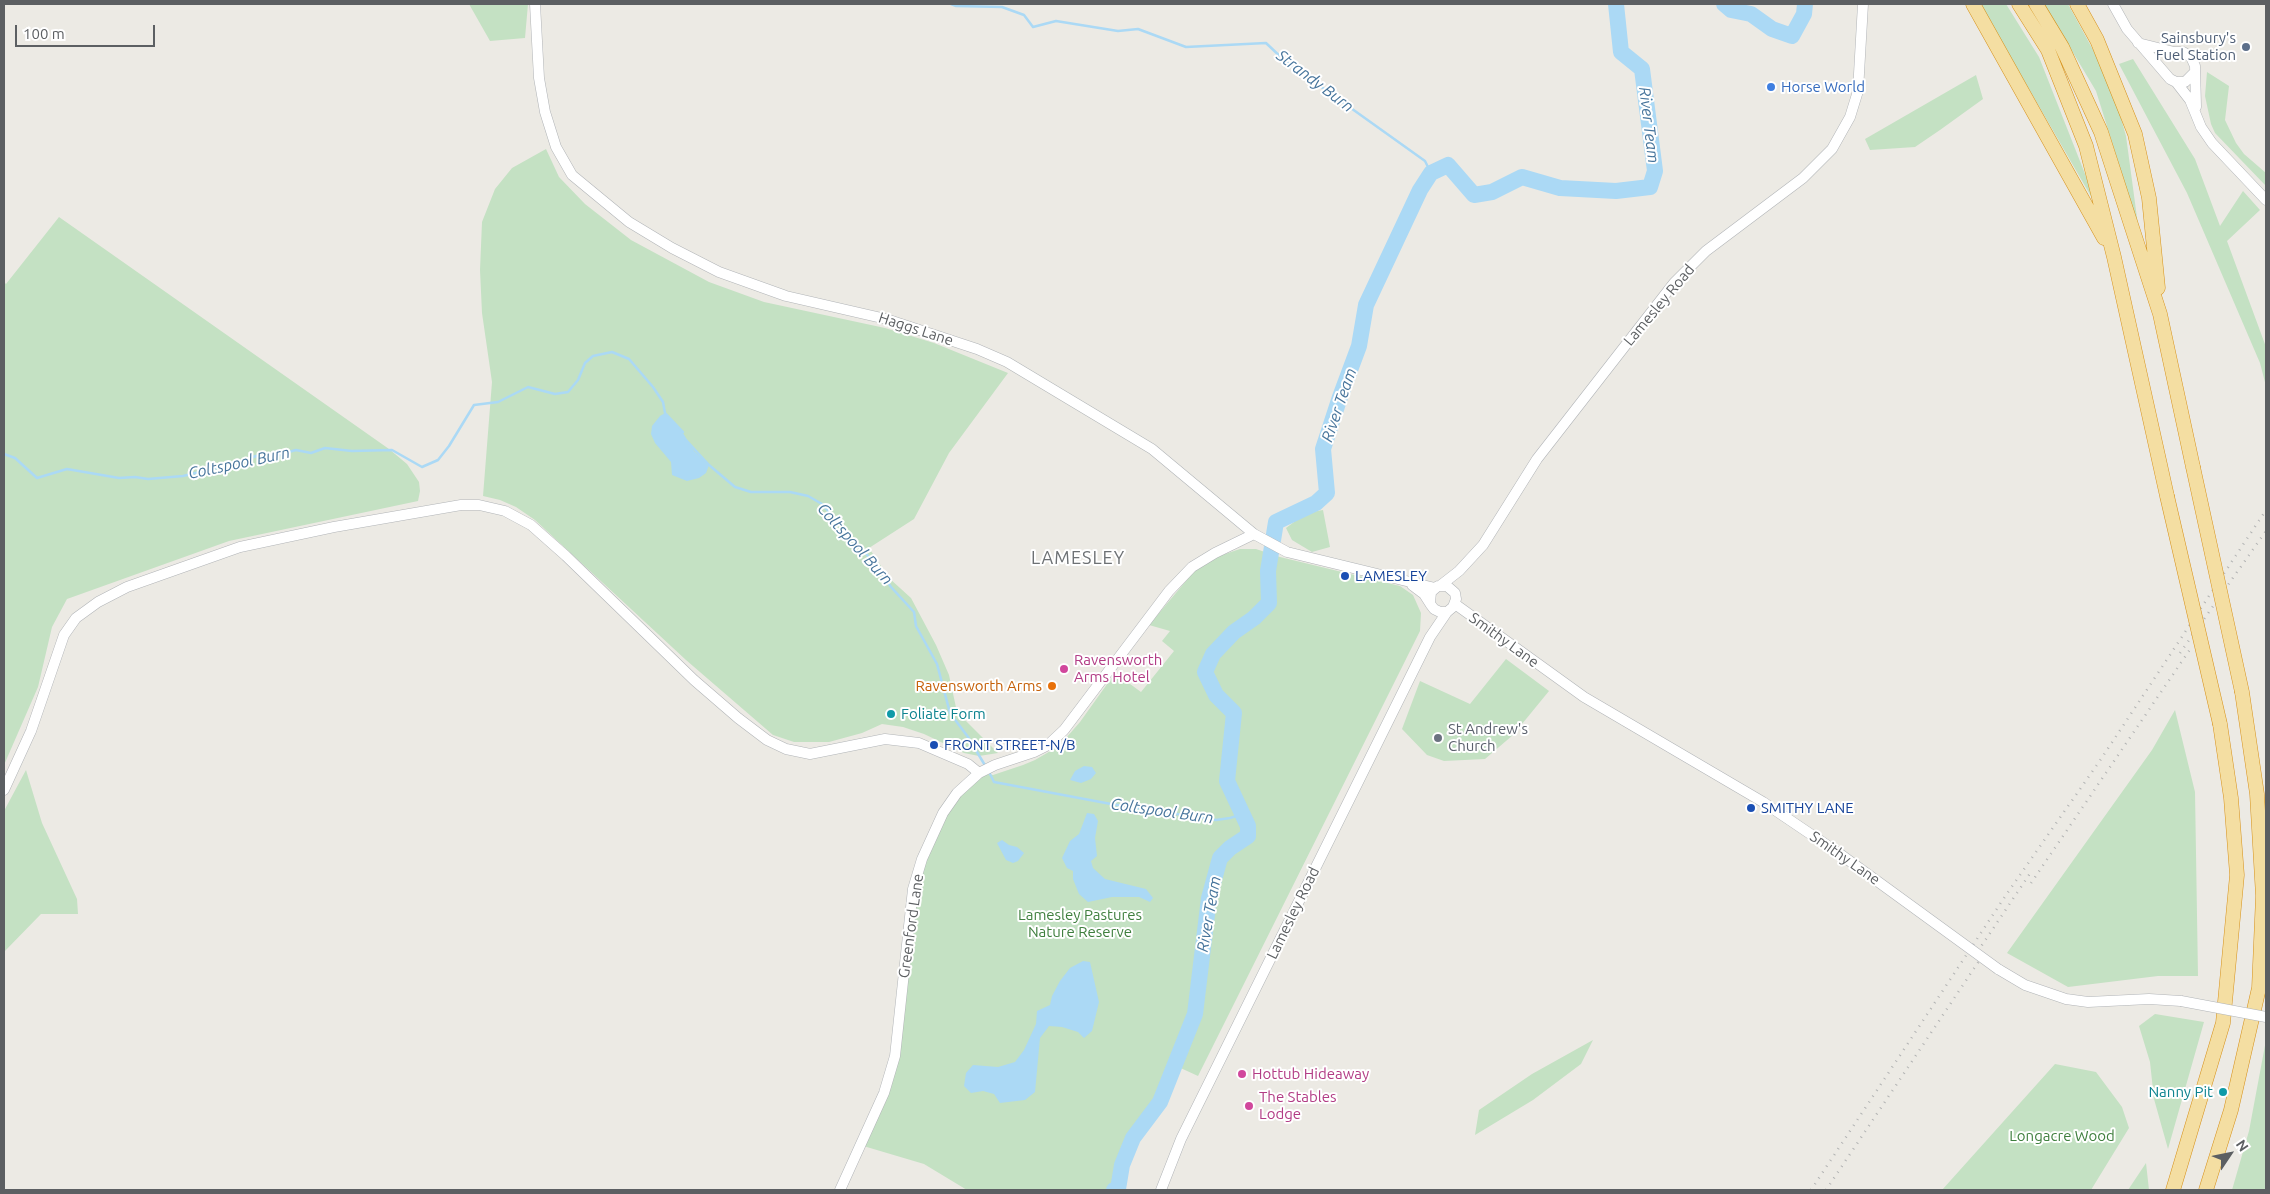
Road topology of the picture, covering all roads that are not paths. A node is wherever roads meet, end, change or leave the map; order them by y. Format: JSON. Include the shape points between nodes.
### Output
{"nodes":[{"id":1,"x":535,"y":4,"type":"edge"},
{"id":2,"x":1863,"y":4,"type":"edge"},
{"id":3,"x":1973,"y":4,"type":"edge"},
{"id":4,"x":2019,"y":4,"type":"edge"},
{"id":5,"x":2036,"y":4,"type":"edge"},
{"id":6,"x":2077,"y":4,"type":"edge"},
{"id":7,"x":2113,"y":4,"type":"edge"},
{"id":8,"x":2138,"y":43,"type":"junction"},
{"id":9,"x":2174,"y":52,"type":"junction"},
{"id":10,"x":2194,"y":73,"type":"junction"},
{"id":11,"x":2167,"y":75,"type":"junction"},
{"id":12,"x":2176,"y":82,"type":"junction"},
{"id":13,"x":2196,"y":111,"type":"junction"},
{"id":14,"x":2266,"y":200,"type":"edge"},
{"id":15,"x":2114,"y":257,"type":"junction"},
{"id":16,"x":2160,"y":314,"type":"junction"},
{"id":17,"x":1256,"y":536,"type":"junction"},
{"id":18,"x":1465,"y":566,"type":"junction"},
{"id":19,"x":1407,"y":582,"type":"junction"},
{"id":20,"x":1438,"y":586,"type":"junction"},
{"id":21,"x":1453,"y":591,"type":"junction"},
{"id":22,"x":1431,"y":605,"type":"junction"},
{"id":23,"x":1451,"y":608,"type":"junction"},
{"id":24,"x":1430,"y":637,"type":"junction"},
{"id":25,"x":979,"y":773,"type":"junction"},
{"id":26,"x":4,"y":790,"type":"edge"},
{"id":27,"x":2266,"y":1017,"type":"edge"},
{"id":28,"x":840,"y":1190,"type":"edge"},
{"id":29,"x":1161,"y":1190,"type":"edge"},
{"id":30,"x":2173,"y":1190,"type":"edge"},
{"id":31,"x":2206,"y":1190,"type":"edge"}],
"edges":[{"from":1,"to":17,"type":"street","name":"Haggs Lane","via":[[538,78],[556,147],[572,175],[629,222],[719,272],[786,296],[886,319],[1007,362],[1152,449]]},
{"from":2,"to":18,"type":"street","name":"Lamesley Road","via":[[1858,91],[1850,117],[1832,149],[1803,178],[1706,251],[1674,283],[1537,459],[1493,531]]},
{"from":3,"to":15,"type":"highway"},
{"from":4,"to":15,"type":"highway","via":[[2048,50],[2086,146]]},
{"from":5,"to":16,"type":"highway","via":[[2062,47],[2101,132]]},
{"from":6,"to":16,"type":"highway","via":[[2097,40],[2136,134],[2149,198]]},
{"from":7,"to":8,"type":"street","via":[[2122,23]]},
{"from":8,"to":9,"type":"street"},
{"from":8,"to":11,"type":"street"},
{"from":9,"to":10,"type":"street","via":[[2184,52],[2191,57]]},
{"from":9,"to":11,"type":"street","via":[[2165,63]]},
{"from":10,"to":12,"type":"street","via":[[2188,80]]},
{"from":10,"to":13,"type":"street"},
{"from":11,"to":12,"type":"street"},
{"from":12,"to":13,"type":"street"},
{"from":13,"to":14,"type":"street","via":[[2201,127],[2212,143]]},
{"from":15,"to":30,"type":"highway","bridge":true,"via":[[2220,724],[2238,875],[2223,1023]]},
{"from":16,"to":31,"type":"highway","bridge":true,"via":[[2242,692],[2257,794],[2263,896],[2259,988],[2233,1101]]},
{"from":17,"to":19,"type":"street","name":"Haggs Lane","via":[[1287,552]]},
{"from":17,"to":25,"type":"street","name":"Greenford Lane","via":[[1215,553],[1192,567],[1108,668],[1064,730],[1048,745]]},
{"from":18,"to":20,"type":"street","name":"Lamesley Road"},
{"from":18,"to":21,"type":"street","name":"Lamesley Road"},
{"from":19,"to":20,"type":"street","name":"Haggs Lane"},
{"from":19,"to":22,"type":"street","name":"Haggs Lane","via":[[1421,590]]},
{"from":20,"to":21,"type":"street","via":[[1449,587]]},
{"from":20,"to":22,"type":"street","via":[[1430,594]]},
{"from":21,"to":23,"type":"street","via":[[1456,599]]},
{"from":22,"to":23,"type":"street","via":[[1440,612]]},
{"from":22,"to":24,"type":"street","name":"Lamesley Road"},
{"from":23,"to":24,"type":"street","name":"Lamesley Road"},
{"from":23,"to":27,"type":"street","name":"Smithy Lane","bridge":true,"via":[[1584,697],[1762,802],[2025,985],[2066,999],[2088,1002],[2181,1001]]},
{"from":24,"to":29,"type":"street","name":"Lamesley Road","via":[[1181,1139]]},
{"from":25,"to":26,"type":"street","via":[[968,764],[919,743],[885,739],[810,754],[786,749],[767,740],[694,680],[530,525],[505,511],[461,505],[240,547],[127,587],[98,602],[76,618],[64,635],[31,731]]},
{"from":25,"to":28,"type":"street","name":"Greenford Lane","via":[[957,793],[943,813],[922,859],[913,889],[895,1056],[884,1093]]}]}
